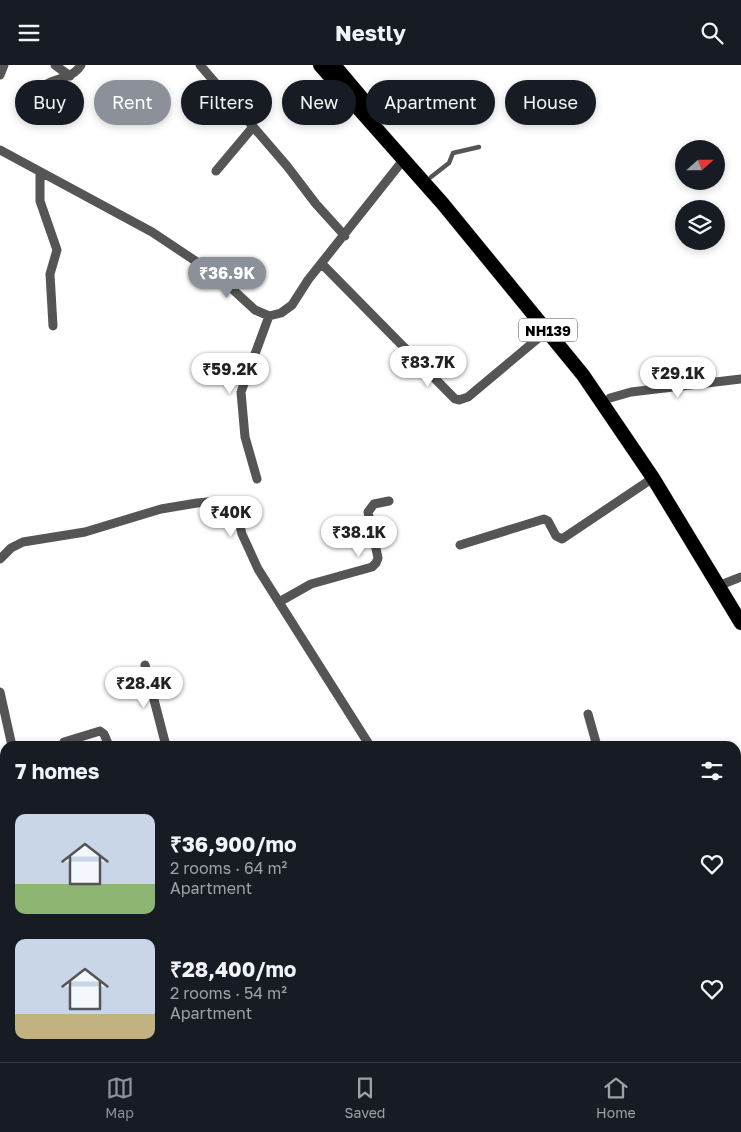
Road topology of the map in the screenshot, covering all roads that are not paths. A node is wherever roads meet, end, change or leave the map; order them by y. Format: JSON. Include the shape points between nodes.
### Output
{"nodes":[{"id":1,"x":4,"y":65,"type":"edge"},
{"id":2,"x":55,"y":65,"type":"edge"},
{"id":3,"x":81,"y":65,"type":"edge"},
{"id":4,"x":200,"y":65,"type":"edge"},
{"id":5,"x":320,"y":65,"type":"edge"},
{"id":6,"x":334,"y":65,"type":"edge"},
{"id":7,"x":0,"y":75,"type":"edge"},
{"id":8,"x":70,"y":76,"type":"junction"},
{"id":9,"x":53,"y":80,"type":"edge"},
{"id":10,"x":253,"y":127,"type":"junction"},
{"id":11,"x":479,"y":147,"type":"dead end"},
{"id":12,"x":0,"y":150,"type":"edge"},
{"id":13,"x":404,"y":159,"type":"junction"},
{"id":14,"x":216,"y":171,"type":"dead end"},
{"id":15,"x":40,"y":172,"type":"junction"},
{"id":16,"x":431,"y":177,"type":"junction"},
{"id":17,"x":345,"y":236,"type":"junction"},
{"id":18,"x":322,"y":264,"type":"junction"},
{"id":19,"x":269,"y":316,"type":"junction"},
{"id":20,"x":53,"y":326,"type":"dead end"},
{"id":21,"x":548,"y":330,"type":"junction"},
{"id":22,"x":741,"y":379,"type":"edge"},
{"id":23,"x":610,"y":398,"type":"junction"},
{"id":24,"x":653,"y":478,"type":"junction"},
{"id":25,"x":257,"y":479,"type":"dead end"},
{"id":26,"x":389,"y":501,"type":"dead end"},
{"id":27,"x":460,"y":545,"type":"dead end"},
{"id":28,"x":0,"y":559,"type":"edge"},
{"id":29,"x":741,"y":577,"type":"edge"},
{"id":30,"x":722,"y":584,"type":"junction"},
{"id":31,"x":279,"y":602,"type":"junction"},
{"id":32,"x":741,"y":607,"type":"edge"},
{"id":33,"x":741,"y":623,"type":"edge"},
{"id":34,"x":145,"y":665,"type":"dead end"},
{"id":35,"x":0,"y":692,"type":"edge"},
{"id":36,"x":588,"y":714,"type":"dead end"},
{"id":37,"x":11,"y":741,"type":"edge"},
{"id":38,"x":66,"y":741,"type":"edge"},
{"id":39,"x":107,"y":741,"type":"edge"},
{"id":40,"x":165,"y":741,"type":"edge"},
{"id":41,"x":367,"y":741,"type":"edge"},
{"id":42,"x":596,"y":741,"type":"edge"}],
"edges":[{"from":1,"to":7,"type":"street"},
{"from":2,"to":8,"type":"street"},
{"from":3,"to":8,"type":"street"},
{"from":4,"to":10,"type":"street"},
{"from":5,"to":13,"type":"highway","number":"NH139"},
{"from":6,"to":16,"type":"highway","number":"NH139"},
{"from":8,"to":9,"type":"street"},
{"from":10,"to":14,"type":"street"},
{"from":10,"to":17,"type":"street"},
{"from":11,"to":16,"type":"lane","via":[[453,153],[449,163]]},
{"from":12,"to":15,"type":"street"},
{"from":13,"to":17,"type":"street"},
{"from":13,"to":21,"type":"highway","number":"NH139"},
{"from":15,"to":19,"type":"street","via":[[152,232],[218,276],[255,309]]},
{"from":15,"to":20,"type":"street","via":[[40,201],[57,250],[50,274]]},
{"from":16,"to":23,"type":"highway","number":"NH139","via":[[561,332]]},
{"from":17,"to":18,"type":"street"},
{"from":18,"to":19,"type":"street","via":[[292,305]]},
{"from":18,"to":21,"type":"street","via":[[459,401]]},
{"from":19,"to":25,"type":"street","via":[[241,393],[245,437]]},
{"from":21,"to":24,"type":"highway","number":"NH139","via":[[591,386]]},
{"from":22,"to":23,"type":"street","via":[[631,392]]},
{"from":23,"to":30,"type":"highway","number":"NH139"},
{"from":24,"to":27,"type":"street","via":[[562,539],[544,519]]},
{"from":24,"to":30,"type":"highway","number":"NH139"},
{"from":26,"to":31,"type":"street","via":[[374,504],[368,512],[378,558],[372,567],[311,584]]},
{"from":28,"to":31,"type":"street","via":[[23,542],[85,532],[161,509],[218,501],[236,509],[242,533],[258,569]]},
{"from":29,"to":30,"type":"street"},
{"from":30,"to":32,"type":"highway","number":"NH139"},
{"from":30,"to":33,"type":"highway","number":"NH139"},
{"from":31,"to":41,"type":"street"},
{"from":34,"to":40,"type":"street"},
{"from":35,"to":37,"type":"street"},
{"from":36,"to":42,"type":"street"},
{"from":38,"to":39,"type":"street","via":[[100,731]]}]}
